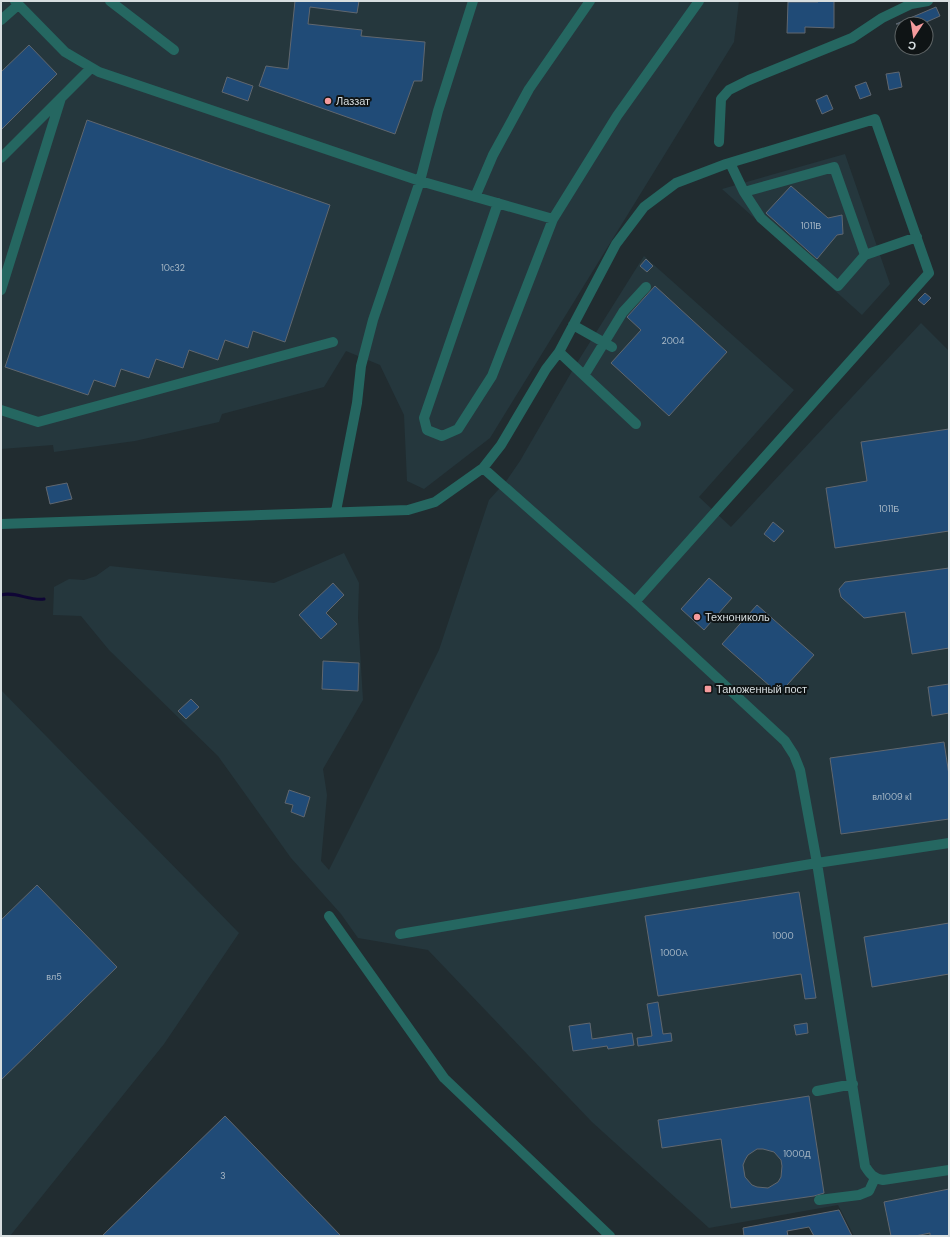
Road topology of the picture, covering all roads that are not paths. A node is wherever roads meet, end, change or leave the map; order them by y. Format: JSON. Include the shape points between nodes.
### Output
{"nodes":[{"id":1,"x":110,"y":1,"type":"edge"},
{"id":2,"x":473,"y":1,"type":"edge"},
{"id":3,"x":590,"y":1,"type":"edge"},
{"id":4,"x":699,"y":1,"type":"edge"},
{"id":5,"x":928,"y":1,"type":"edge"},
{"id":6,"x":17,"y":3,"type":"edge"},
{"id":7,"x":1,"y":20,"type":"edge"},
{"id":8,"x":174,"y":50,"type":"dead end"},
{"id":9,"x":91,"y":68,"type":"junction"},
{"id":10,"x":61,"y":98,"type":"junction"},
{"id":11,"x":719,"y":142,"type":"dead end"},
{"id":12,"x":1,"y":158,"type":"edge"},
{"id":13,"x":728,"y":164,"type":"junction"},
{"id":14,"x":420,"y":181,"type":"junction"},
{"id":15,"x":744,"y":192,"type":"junction"},
{"id":16,"x":475,"y":197,"type":"junction"},
{"id":17,"x":498,"y":203,"type":"junction"},
{"id":18,"x":553,"y":219,"type":"junction"},
{"id":19,"x":917,"y":238,"type":"junction"},
{"id":20,"x":865,"y":255,"type":"junction"},
{"id":21,"x":646,"y":287,"type":"dead end"},
{"id":22,"x":1,"y":290,"type":"edge"},
{"id":23,"x":573,"y":325,"type":"junction"},
{"id":24,"x":333,"y":342,"type":"dead end"},
{"id":25,"x":608,"y":345,"type":"junction"},
{"id":26,"x":559,"y":352,"type":"junction"},
{"id":27,"x":584,"y":374,"type":"junction"},
{"id":28,"x":1,"y":410,"type":"edge"},
{"id":29,"x":636,"y":424,"type":"dead end"},
{"id":30,"x":483,"y":468,"type":"junction"},
{"id":31,"x":336,"y":512,"type":"junction"},
{"id":32,"x":1,"y":524,"type":"edge"},
{"id":33,"x":635,"y":602,"type":"junction"},
{"id":34,"x":949,"y":843,"type":"edge"},
{"id":35,"x":817,"y":863,"type":"junction"},
{"id":36,"x":329,"y":916,"type":"dead end"},
{"id":37,"x":400,"y":934,"type":"dead end"},
{"id":38,"x":852,"y":1084,"type":"junction"},
{"id":39,"x":817,"y":1091,"type":"dead end"},
{"id":40,"x":949,"y":1170,"type":"edge"},
{"id":41,"x":875,"y":1178,"type":"junction"},
{"id":42,"x":819,"y":1200,"type":"dead end"},
{"id":43,"x":610,"y":1236,"type":"edge"}],
"edges":[{"from":1,"to":8,"type":"street"},
{"from":2,"to":14,"type":"street","via":[[438,111]]},
{"from":3,"to":16,"type":"street","via":[[529,89],[493,155]]},
{"from":4,"to":18,"type":"street","via":[[618,116]]},
{"from":5,"to":11,"type":"street","via":[[910,4],[882,18],[852,38],[729,90],[722,99]]},
{"from":6,"to":7,"type":"street"},
{"from":6,"to":9,"type":"street","via":[[65,52]]},
{"from":9,"to":10,"type":"street"},
{"from":9,"to":14,"type":"street"},
{"from":10,"to":12,"type":"street"},
{"from":10,"to":22,"type":"street"},
{"from":13,"to":15,"type":"street"},
{"from":13,"to":19,"type":"street","via":[[876,119]]},
{"from":13,"to":23,"type":"street","via":[[676,182],[644,207],[616,244]]},
{"from":14,"to":16,"type":"street"},
{"from":14,"to":31,"type":"street","via":[[373,320],[361,366],[357,403]]},
{"from":15,"to":20,"type":"street","via":[[761,218],[838,286]]},
{"from":15,"to":20,"type":"street","via":[[834,167]]},
{"from":16,"to":17,"type":"street"},
{"from":17,"to":18,"type":"street"},
{"from":17,"to":18,"type":"street","via":[[424,418],[427,430],[442,436],[458,429],[492,376]]},
{"from":19,"to":20,"type":"street"},
{"from":19,"to":33,"type":"street","via":[[929,273]]},
{"from":21,"to":25,"type":"street","via":[[623,312]]},
{"from":23,"to":25,"type":"street"},
{"from":23,"to":26,"type":"street"},
{"from":24,"to":28,"type":"street","via":[[38,422]]},
{"from":25,"to":27,"type":"street"},
{"from":26,"to":27,"type":"street"},
{"from":26,"to":30,"type":"street","via":[[501,445]]},
{"from":27,"to":29,"type":"street"},
{"from":30,"to":31,"type":"street","via":[[435,502],[408,510]]},
{"from":30,"to":33,"type":"street"},
{"from":31,"to":32,"type":"street"},
{"from":33,"to":35,"type":"street","via":[[785,741],[800,770]]},
{"from":34,"to":35,"type":"street"},
{"from":35,"to":37,"type":"street"},
{"from":35,"to":38,"type":"street"},
{"from":36,"to":43,"type":"street","via":[[444,1078]]},
{"from":38,"to":39,"type":"street"},
{"from":38,"to":41,"type":"street","via":[[865,1166]]},
{"from":40,"to":41,"type":"street","via":[[891,1180]]},
{"from":41,"to":42,"type":"street","via":[[869,1191]]}]}
